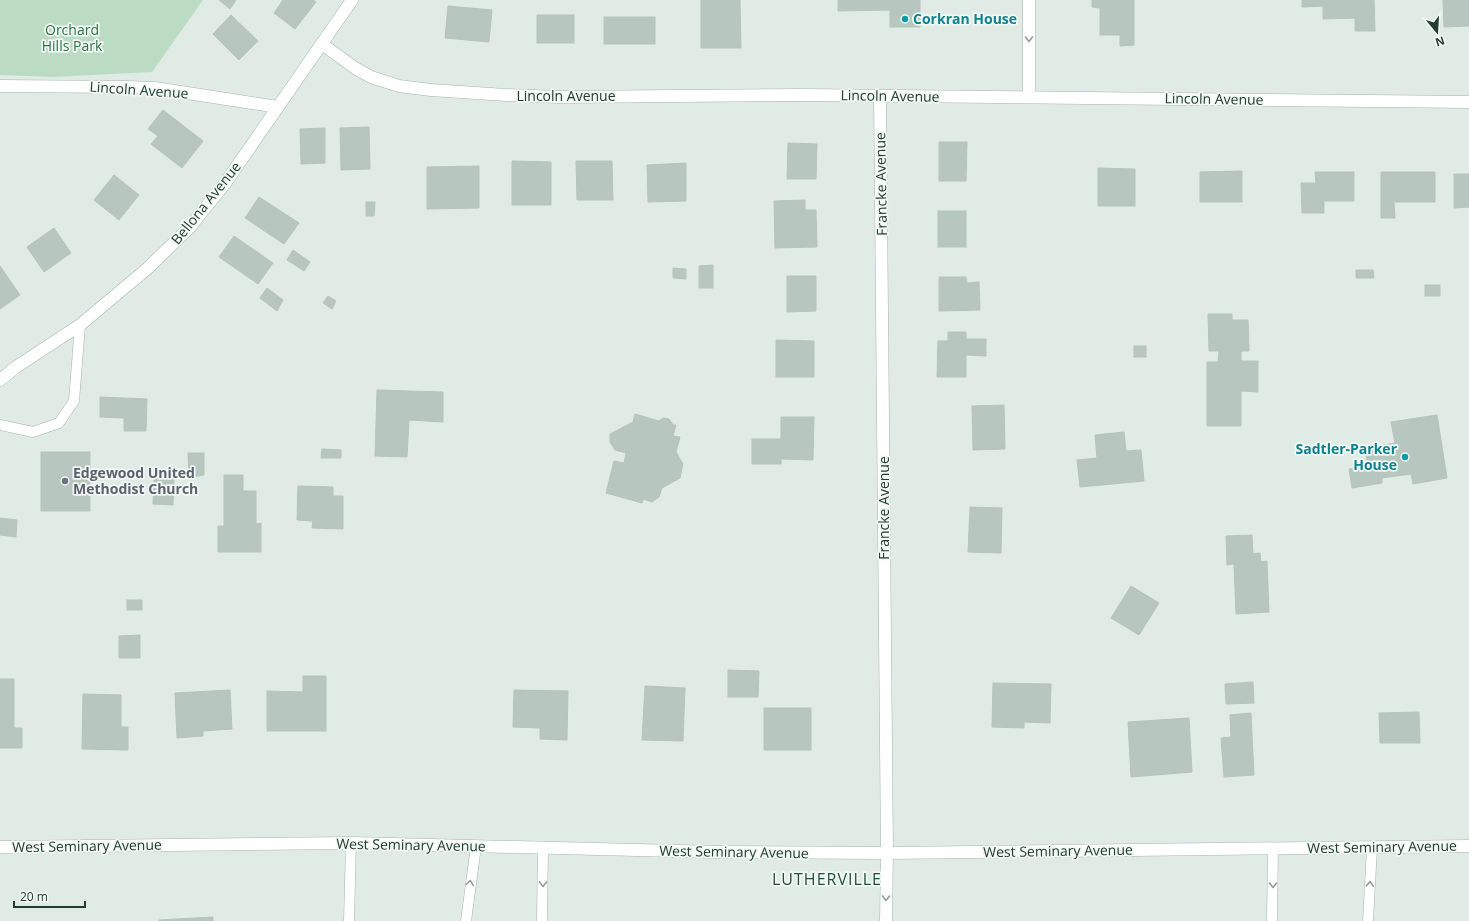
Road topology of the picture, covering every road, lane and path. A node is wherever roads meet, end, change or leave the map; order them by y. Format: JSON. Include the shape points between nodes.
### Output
{"nodes":[{"id":1,"x":352,"y":0,"type":"edge"},
{"id":2,"x":1029,"y":0,"type":"edge"},
{"id":3,"x":322,"y":44,"type":"junction"},
{"id":4,"x":0,"y":86,"type":"edge"},
{"id":5,"x":880,"y":96,"type":"junction"},
{"id":6,"x":1029,"y":97,"type":"junction"},
{"id":7,"x":1469,"y":102,"type":"edge"},
{"id":8,"x":278,"y":107,"type":"junction"},
{"id":9,"x":80,"y":325,"type":"junction"},
{"id":10,"x":0,"y":380,"type":"edge"},
{"id":11,"x":0,"y":425,"type":"edge"},
{"id":12,"x":351,"y":843,"type":"junction"},
{"id":13,"x":476,"y":846,"type":"junction"},
{"id":14,"x":1469,"y":846,"type":"edge"},
{"id":15,"x":0,"y":847,"type":"edge"},
{"id":16,"x":543,"y":848,"type":"junction"},
{"id":17,"x":1273,"y":848,"type":"junction"},
{"id":18,"x":1372,"y":848,"type":"junction"},
{"id":19,"x":887,"y":853,"type":"junction"},
{"id":20,"x":349,"y":921,"type":"edge"},
{"id":21,"x":466,"y":921,"type":"edge"},
{"id":22,"x":542,"y":921,"type":"edge"},
{"id":23,"x":886,"y":921,"type":"edge"},
{"id":24,"x":1272,"y":921,"type":"edge"},
{"id":25,"x":1368,"y":921,"type":"edge"}],
"edges":[{"from":1,"to":3,"type":"street","name":"Bellona Avenue"},
{"from":2,"to":6,"type":"street","one_way":true},
{"from":3,"to":5,"type":"street","name":"Lincoln Avenue","via":[[371,77],[399,86],[431,90],[559,97]]},
{"from":3,"to":8,"type":"street","name":"Bellona Avenue"},
{"from":4,"to":8,"type":"street","name":"Lincoln Avenue","via":[[155,88]]},
{"from":5,"to":6,"type":"street","name":"Lincoln Avenue"},
{"from":5,"to":19,"type":"street","name":"Francke Avenue"},
{"from":6,"to":7,"type":"street","name":"Lincoln Avenue"},
{"from":8,"to":9,"type":"street","name":"Bellona Avenue","via":[[226,182],[190,227],[148,268]]},
{"from":9,"to":10,"type":"street","name":"Bellona Avenue"},
{"from":9,"to":11,"type":"lane","via":[[74,401],[59,423],[33,432]]},
{"from":12,"to":13,"type":"street","name":"West Seminary Avenue"},
{"from":12,"to":15,"type":"street","name":"West Seminary Avenue"},
{"from":12,"to":20,"type":"lane"},
{"from":13,"to":16,"type":"street","name":"West Seminary Avenue"},
{"from":21,"to":13,"type":"lane","one_way":true},
{"from":14,"to":18,"type":"street","name":"West Seminary Avenue"},
{"from":16,"to":19,"type":"street","name":"West Seminary Avenue"},
{"from":16,"to":22,"type":"lane","one_way":true},
{"from":17,"to":18,"type":"street","name":"West Seminary Avenue"},
{"from":17,"to":19,"type":"street","name":"West Seminary Avenue"},
{"from":17,"to":24,"type":"lane","one_way":true},
{"from":25,"to":18,"type":"lane","one_way":true},
{"from":19,"to":23,"type":"street","name":"Francke Avenue","one_way":true}]}
